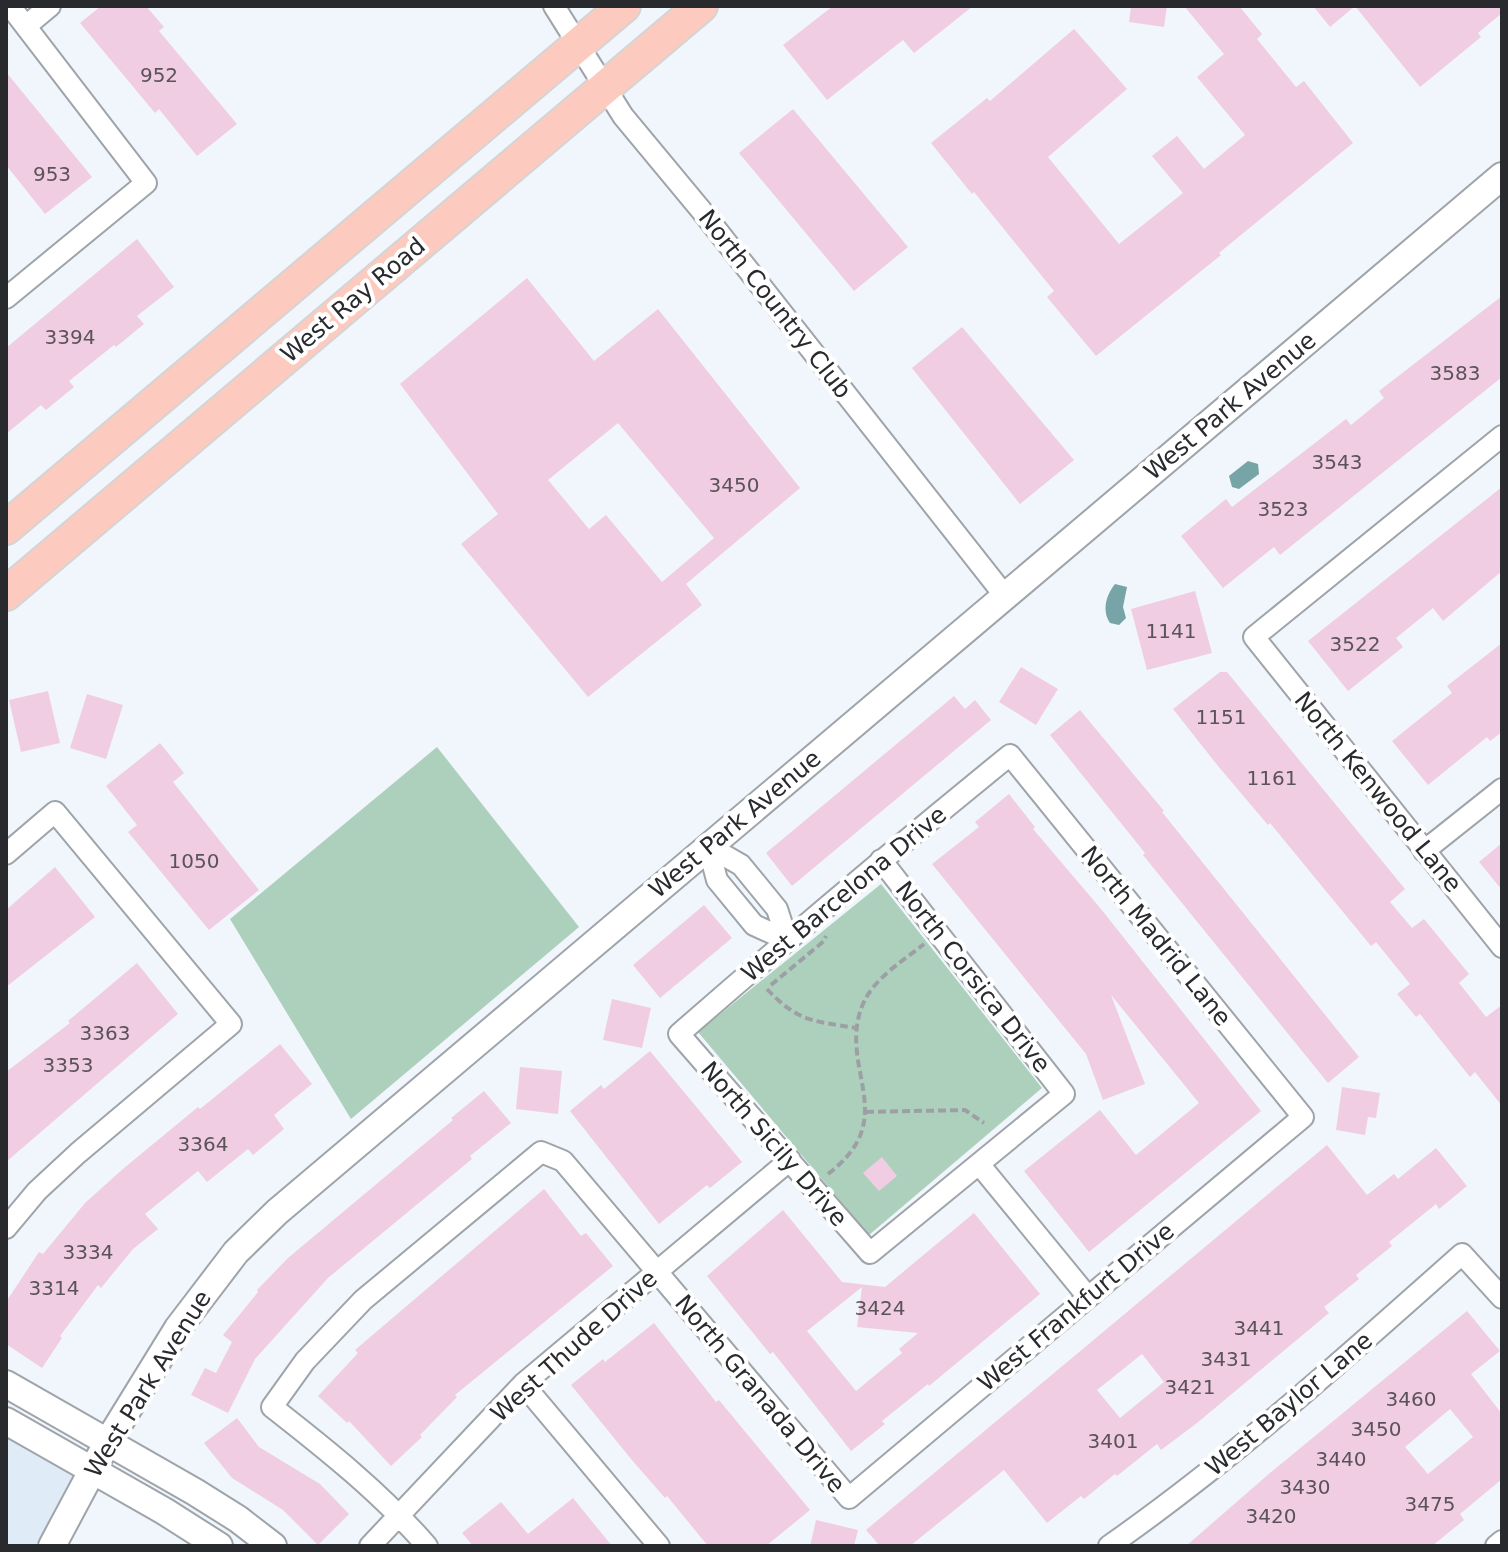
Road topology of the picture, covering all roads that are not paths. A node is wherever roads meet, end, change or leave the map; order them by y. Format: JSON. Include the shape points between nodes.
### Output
{"nodes":[{"id":1,"x":10,"y":6,"type":"edge"},
{"id":2,"x":50,"y":6,"type":"edge"},
{"id":3,"x":554,"y":6,"type":"edge"},
{"id":4,"x":624,"y":6,"type":"edge"},
{"id":5,"x":701,"y":6,"type":"edge"},
{"id":6,"x":26,"y":26,"type":"junction"},
{"id":7,"x":578,"y":45,"type":"junction"},
{"id":8,"x":605,"y":87,"type":"junction"},
{"id":9,"x":1502,"y":176,"type":"edge"},
{"id":10,"x":6,"y":298,"type":"edge"},
{"id":11,"x":1502,"y":436,"type":"edge"},
{"id":12,"x":6,"y":528,"type":"edge"},
{"id":13,"x":6,"y":594,"type":"edge"},
{"id":14,"x":1005,"y":596,"type":"junction"},
{"id":15,"x":1010,"y":755,"type":"joint"},
{"id":16,"x":1502,"y":789,"type":"edge"},
{"id":17,"x":708,"y":846,"type":"junction"},
{"id":18,"x":1424,"y":851,"type":"junction"},
{"id":19,"x":6,"y":854,"type":"edge"},
{"id":20,"x":881,"y":860,"type":"junction"},
{"id":21,"x":787,"y":940,"type":"junction"},
{"id":22,"x":1502,"y":947,"type":"edge"},
{"id":23,"x":679,"y":1034,"type":"joint"},
{"id":24,"x":1303,"y":1117,"type":"joint"},
{"id":25,"x":790,"y":1160,"type":"junction"},
{"id":26,"x":979,"y":1164,"type":"junction"},
{"id":27,"x":6,"y":1228,"type":"edge"},
{"id":28,"x":657,"y":1272,"type":"junction"},
{"id":29,"x":1088,"y":1297,"type":"junction"},
{"id":30,"x":1502,"y":1298,"type":"edge"},
{"id":31,"x":6,"y":1384,"type":"edge"},
{"id":32,"x":523,"y":1384,"type":"junction"},
{"id":33,"x":6,"y":1421,"type":"edge"},
{"id":34,"x":107,"y":1443,"type":"junction"},
{"id":35,"x":93,"y":1471,"type":"junction"},
{"id":36,"x":849,"y":1498,"type":"joint"},
{"id":37,"x":400,"y":1515,"type":"junction"},
{"id":38,"x":1502,"y":1541,"type":"edge"},
{"id":39,"x":52,"y":1546,"type":"edge"},
{"id":40,"x":219,"y":1546,"type":"edge"},
{"id":41,"x":273,"y":1546,"type":"edge"},
{"id":42,"x":370,"y":1546,"type":"edge"},
{"id":43,"x":427,"y":1546,"type":"edge"},
{"id":44,"x":659,"y":1546,"type":"edge"},
{"id":45,"x":1109,"y":1546,"type":"edge"},
{"id":46,"x":1496,"y":1546,"type":"edge"}],
"edges":[{"from":1,"to":6,"type":"street"},
{"from":2,"to":6,"type":"street"},
{"from":3,"to":7,"type":"street","name":"North Country Club"},
{"from":4,"to":7,"type":"main road","name":"West Ray Road"},
{"from":5,"to":8,"type":"main road","name":"West Ray Road"},
{"from":6,"to":10,"type":"street","via":[[146,183]]},
{"from":7,"to":8,"type":"street","name":"North Country Club"},
{"from":7,"to":12,"type":"main road","name":"West Ray Road"},
{"from":8,"to":13,"type":"main road","name":"West Ray Road"},
{"from":8,"to":14,"type":"street","name":"North Country Club"},
{"from":9,"to":14,"type":"street","name":"West Park Avenue"},
{"from":11,"to":18,"type":"street","name":"North Kenwood Lane","via":[[1254,637]]},
{"from":14,"to":17,"type":"street","name":"West Park Avenue"},
{"from":15,"to":20,"type":"street","name":"West Barcelona Drive"},
{"from":15,"to":24,"type":"street","name":"North Madrid Lane"},
{"from":16,"to":18,"type":"street"},
{"from":17,"to":21,"type":"street","via":[[741,865],[777,909]]},
{"from":17,"to":21,"type":"street","via":[[717,880],[727,893],[754,925]]},
{"from":17,"to":34,"type":"street","name":"West Park Avenue","via":[[236,1252],[178,1328]]},
{"from":18,"to":22,"type":"street","name":"North Kenwood Lane"},
{"from":19,"to":27,"type":"street","via":[[55,812],[231,1024],[78,1153]]},
{"from":20,"to":21,"type":"street","name":"West Barcelona Drive"},
{"from":20,"to":26,"type":"street","name":"North Corsica Drive","via":[[1064,1094]]},
{"from":21,"to":23,"type":"street","name":"West Barcelona Drive"},
{"from":23,"to":25,"type":"street","name":"North Sicily Drive"},
{"from":24,"to":29,"type":"street","name":"West Frankfurt Drive"},
{"from":25,"to":26,"type":"street","name":"North Sicily Drive","via":[[870,1253]]},
{"from":25,"to":28,"type":"street","name":"West Thude Drive"},
{"from":26,"to":29,"type":"street"},
{"from":28,"to":32,"type":"street","name":"West Thude Drive"},
{"from":28,"to":36,"type":"street","name":"North Granada Drive"},
{"from":28,"to":37,"type":"street","name":"North Granada Drive","via":[[563,1161],[541,1152],[363,1300],[305,1361],[272,1407]]},
{"from":29,"to":36,"type":"street","name":"West Frankfurt Drive"},
{"from":30,"to":45,"type":"street","name":"West Baylor Lane","via":[[1462,1254],[1276,1419]]},
{"from":31,"to":34,"type":"street"},
{"from":32,"to":37,"type":"street","name":"West Thude Drive"},
{"from":32,"to":44,"type":"street"},
{"from":33,"to":35,"type":"street"},
{"from":34,"to":35,"type":"street","name":"West Park Avenue"},
{"from":34,"to":41,"type":"street","via":[[195,1492]]},
{"from":35,"to":39,"type":"street","name":"West Park Avenue"},
{"from":35,"to":40,"type":"street"},
{"from":37,"to":42,"type":"street","name":"West Thude Drive"},
{"from":37,"to":43,"type":"street"},
{"from":38,"to":46,"type":"street"}]}
